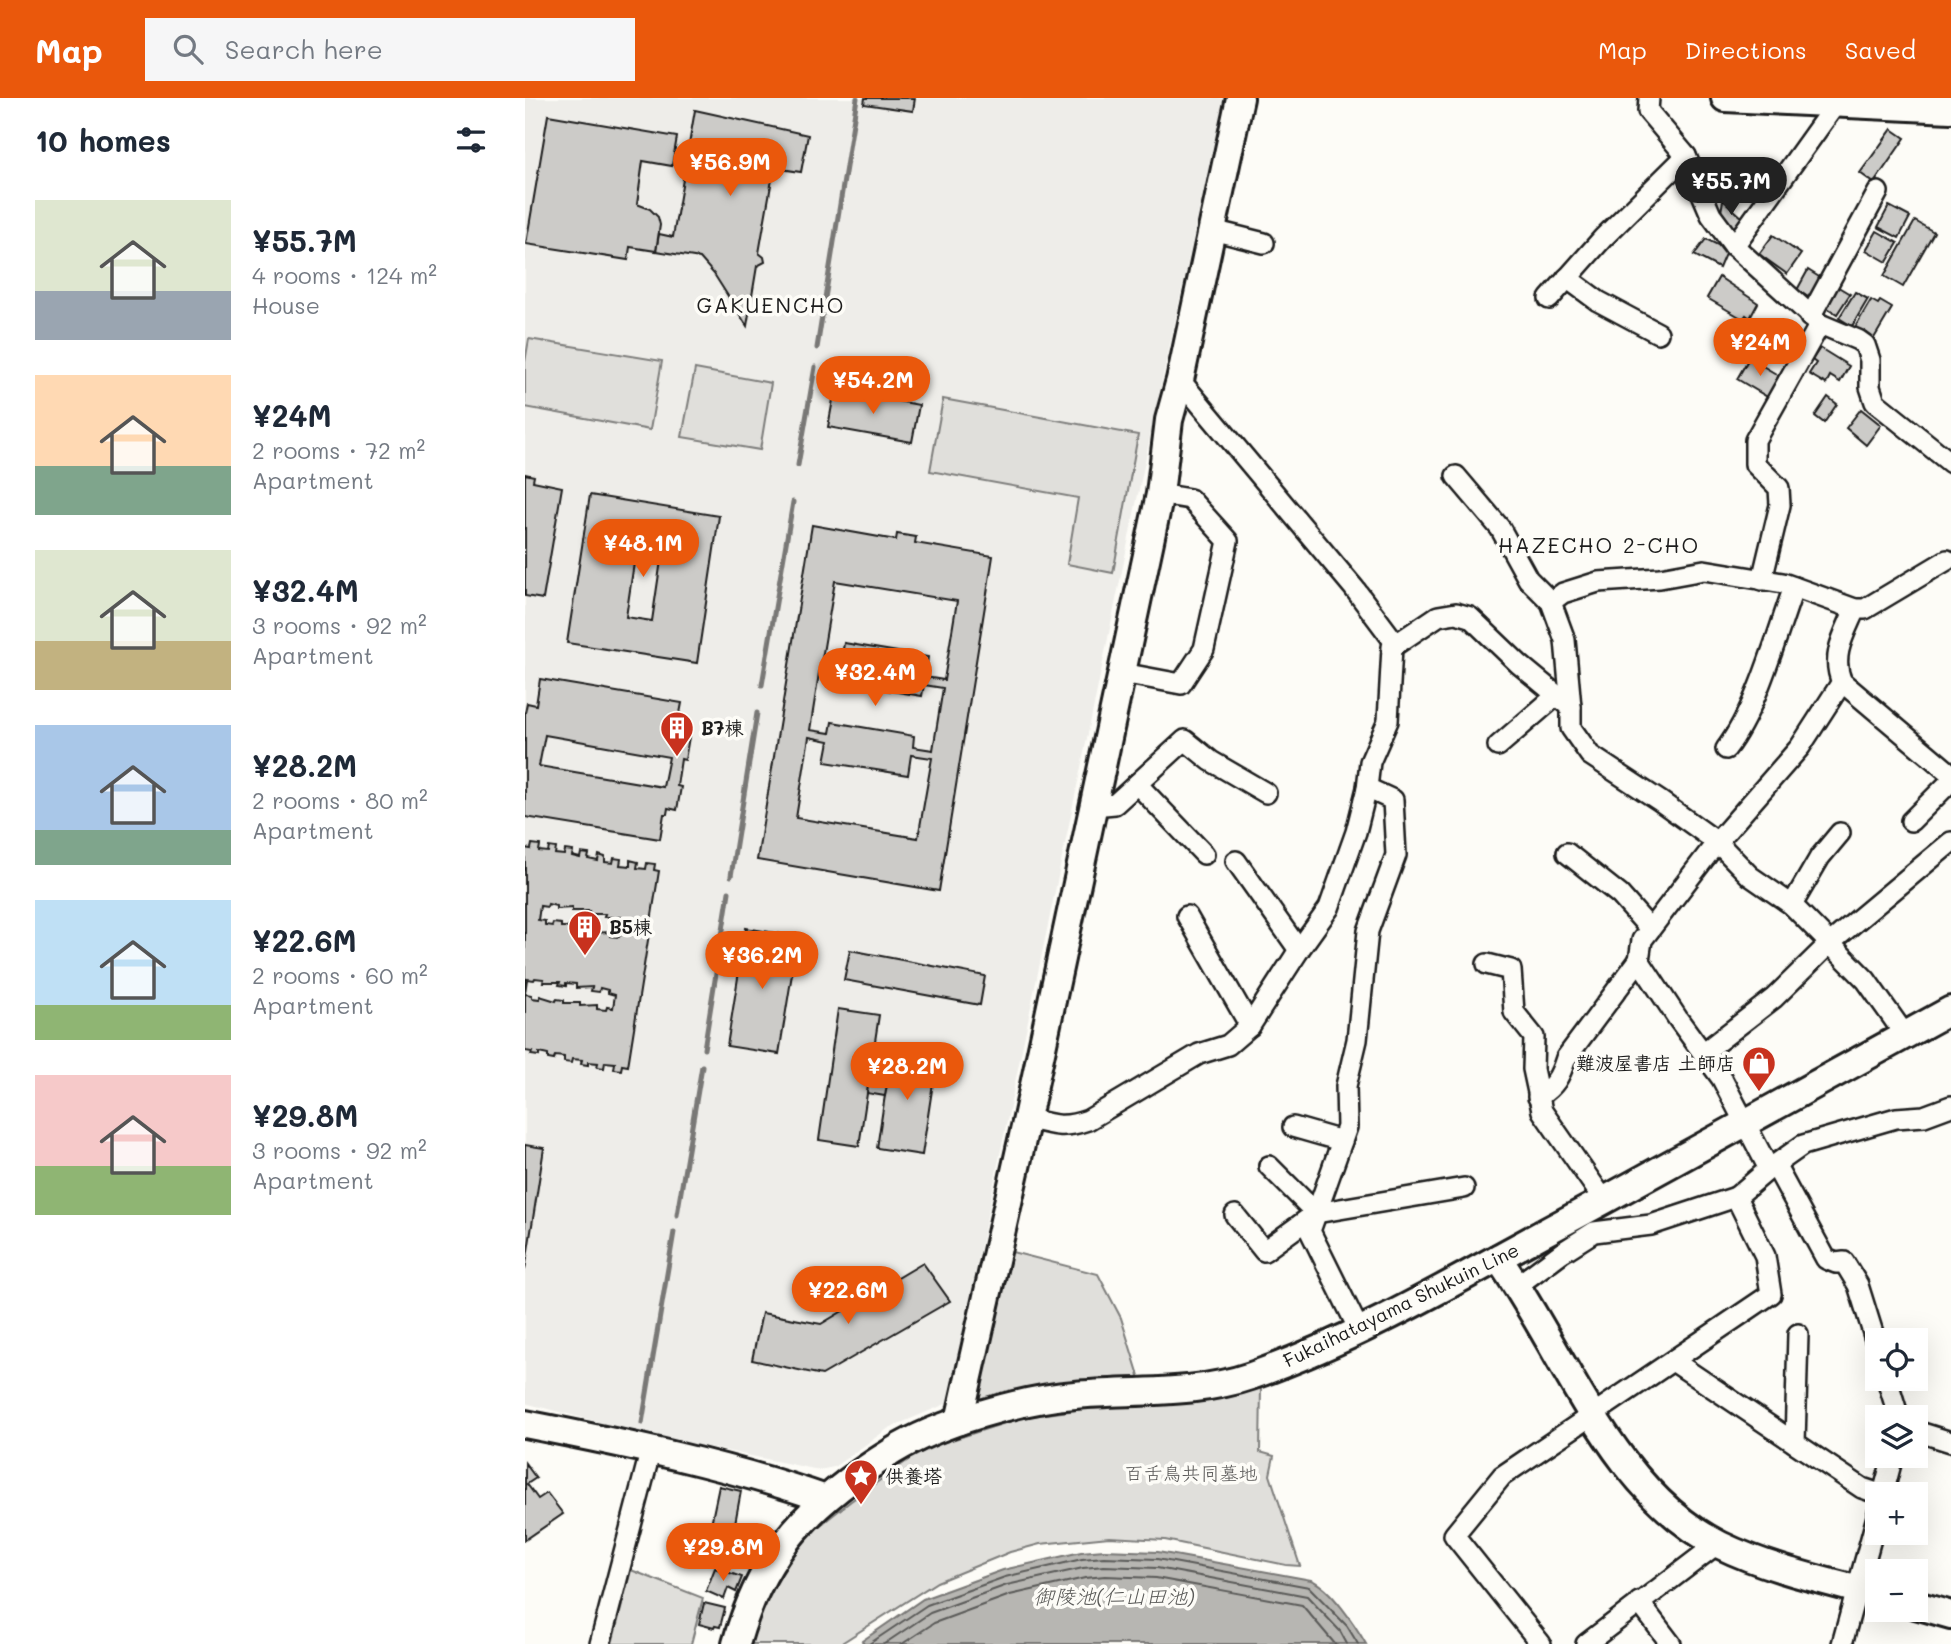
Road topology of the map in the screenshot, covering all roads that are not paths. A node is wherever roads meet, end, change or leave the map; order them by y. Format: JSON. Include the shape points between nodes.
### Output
{"nodes":[{"id":1,"x":1240,"y":98,"type":"edge"},
{"id":2,"x":1649,"y":98,"type":"edge"},
{"id":3,"x":1725,"y":98,"type":"edge"},
{"id":4,"x":1839,"y":101,"type":"edge"},
{"id":5,"x":1951,"y":109,"type":"edge"},
{"id":6,"x":1686,"y":156,"type":"junction"},
{"id":7,"x":1878,"y":192,"type":"dead end"},
{"id":8,"x":1212,"y":230,"type":"junction"},
{"id":9,"x":1264,"y":243,"type":"dead end"},
{"id":10,"x":1734,"y":246,"type":"junction"},
{"id":11,"x":1567,"y":278,"type":"junction"},
{"id":12,"x":1549,"y":299,"type":"dead end"},
{"id":13,"x":1815,"y":320,"type":"junction"},
{"id":14,"x":1658,"y":333,"type":"dead end"},
{"id":15,"x":1180,"y":380,"type":"junction"},
{"id":16,"x":1951,"y":463,"type":"edge"},
{"id":17,"x":1457,"y":477,"type":"dead end"},
{"id":18,"x":1160,"y":494,"type":"junction"},
{"id":19,"x":1947,"y":560,"type":"dead end"},
{"id":20,"x":1762,"y":580,"type":"junction"},
{"id":21,"x":1794,"y":587,"type":"junction"},
{"id":22,"x":1551,"y":602,"type":"junction"},
{"id":23,"x":1855,"y":609,"type":"junction"},
{"id":24,"x":1396,"y":644,"type":"junction"},
{"id":25,"x":1122,"y":673,"type":"junction"},
{"id":26,"x":1842,"y":682,"type":"junction"},
{"id":27,"x":1564,"y":701,"type":"junction"},
{"id":28,"x":1498,"y":746,"type":"dead end"},
{"id":29,"x":1726,"y":749,"type":"dead end"},
{"id":30,"x":1951,"y":774,"type":"edge"},
{"id":31,"x":1951,"y":781,"type":"edge"},
{"id":32,"x":1137,"y":784,"type":"junction"},
{"id":33,"x":1367,"y":788,"type":"junction"},
{"id":34,"x":1266,"y":793,"type":"dead end"},
{"id":35,"x":1093,"y":806,"type":"junction"},
{"id":36,"x":1911,"y":821,"type":"dead end"},
{"id":37,"x":1840,"y":833,"type":"dead end"},
{"id":38,"x":1717,"y":842,"type":"junction"},
{"id":39,"x":1951,"y":842,"type":"edge"},
{"id":40,"x":1567,"y":853,"type":"dead end"},
{"id":41,"x":1204,"y":854,"type":"dead end"},
{"id":42,"x":1236,"y":861,"type":"dead end"},
{"id":43,"x":1792,"y":905,"type":"junction"},
{"id":44,"x":1187,"y":916,"type":"dead end"},
{"id":45,"x":1650,"y":929,"type":"junction"},
{"id":46,"x":1830,"y":943,"type":"junction"},
{"id":47,"x":1299,"y":950,"type":"junction"},
{"id":48,"x":1639,"y":960,"type":"junction"},
{"id":49,"x":1487,"y":964,"type":"dead end"},
{"id":50,"x":1951,"y":1010,"type":"edge"},
{"id":51,"x":1250,"y":1026,"type":"junction"},
{"id":52,"x":1905,"y":1035,"type":"junction"},
{"id":53,"x":1703,"y":1053,"type":"junction"},
{"id":54,"x":1538,"y":1097,"type":"junction"},
{"id":55,"x":1951,"y":1106,"type":"edge"},
{"id":56,"x":1027,"y":1118,"type":"junction"},
{"id":57,"x":1746,"y":1123,"type":"junction"},
{"id":58,"x":1293,"y":1127,"type":"dead end"},
{"id":59,"x":1342,"y":1142,"type":"junction"},
{"id":60,"x":1269,"y":1166,"type":"dead end"},
{"id":61,"x":1772,"y":1167,"type":"junction"},
{"id":62,"x":1464,"y":1188,"type":"dead end"},
{"id":63,"x":1736,"y":1197,"type":"junction"},
{"id":64,"x":1604,"y":1200,"type":"junction"},
{"id":65,"x":1316,"y":1213,"type":"junction"},
{"id":66,"x":1235,"y":1215,"type":"dead end"},
{"id":67,"x":1498,"y":1258,"type":"junction"},
{"id":68,"x":1518,"y":1285,"type":"junction"},
{"id":69,"x":1871,"y":1328,"type":"edge"},
{"id":70,"x":1359,"y":1330,"type":"junction"},
{"id":71,"x":1798,"y":1334,"type":"dead end"},
{"id":72,"x":1672,"y":1361,"type":"junction"},
{"id":73,"x":1593,"y":1414,"type":"junction"},
{"id":74,"x":958,"y":1421,"type":"junction"},
{"id":75,"x":525,"y":1424,"type":"edge"},
{"id":76,"x":1928,"y":1435,"type":"edge"},
{"id":77,"x":1951,"y":1442,"type":"edge"},
{"id":78,"x":1795,"y":1443,"type":"junction"},
{"id":79,"x":651,"y":1449,"type":"junction"},
{"id":80,"x":1865,"y":1489,"type":"edge"},
{"id":81,"x":826,"y":1499,"type":"junction"},
{"id":82,"x":1717,"y":1544,"type":"junction"},
{"id":83,"x":1865,"y":1591,"type":"edge"},
{"id":84,"x":1865,"y":1596,"type":"edge"},
{"id":85,"x":1639,"y":1602,"type":"junction"},
{"id":86,"x":1928,"y":1608,"type":"edge"},
{"id":87,"x":1951,"y":1615,"type":"edge"},
{"id":88,"x":600,"y":1644,"type":"edge"},
{"id":89,"x":736,"y":1644,"type":"edge"},
{"id":90,"x":1541,"y":1644,"type":"edge"},
{"id":91,"x":1586,"y":1644,"type":"edge"},
{"id":92,"x":1671,"y":1644,"type":"edge"},
{"id":93,"x":1842,"y":1644,"type":"edge"}],
"edges":[{"from":1,"to":8,"type":"street"},
{"from":2,"to":6,"type":"street","via":[[1648,111]]},
{"from":3,"to":4,"type":"street"},
{"from":4,"to":5,"type":"street"},
{"from":4,"to":10,"type":"street"},
{"from":6,"to":10,"type":"street","via":[[1711,215]]},
{"from":6,"to":11,"type":"street"},
{"from":7,"to":13,"type":"street"},
{"from":8,"to":9,"type":"street"},
{"from":8,"to":15,"type":"street"},
{"from":10,"to":13,"type":"street"},
{"from":11,"to":12,"type":"street"},
{"from":11,"to":14,"type":"street","via":[[1598,301]]},
{"from":13,"to":16,"type":"street","via":[[1865,345],[1875,402]]},
{"from":13,"to":20,"type":"street","via":[[1755,440],[1755,464],[1779,488],[1780,505]]},
{"from":15,"to":18,"type":"street","via":[[1169,420]]},
{"from":15,"to":24,"type":"street","via":[[1355,587]]},
{"from":17,"to":22,"type":"street","via":[[1500,528],[1528,579]]},
{"from":18,"to":25,"type":"street"},
{"from":18,"to":25,"type":"street","via":[[1190,499],[1228,541],[1203,649],[1181,684]]},
{"from":19,"to":23,"type":"street","via":[[1865,609]]},
{"from":20,"to":21,"type":"street"},
{"from":20,"to":22,"type":"street","via":[[1704,570],[1598,582],[1563,593]]},
{"from":21,"to":23,"type":"street"},
{"from":21,"to":29,"type":"street","via":[[1753,701]]},
{"from":22,"to":27,"type":"street","via":[[1565,640]]},
{"from":23,"to":26,"type":"street","via":[[1837,651],[1836,669]]},
{"from":24,"to":27,"type":"street","via":[[1438,616],[1456,613],[1470,617]]},
{"from":24,"to":33,"type":"street","via":[[1392,647],[1388,721],[1370,762]]},
{"from":25,"to":35,"type":"street"},
{"from":26,"to":30,"type":"street"},
{"from":26,"to":38,"type":"street","via":[[1800,747]]},
{"from":27,"to":28,"type":"street"},
{"from":27,"to":38,"type":"street","via":[[1571,728],[1590,755]]},
{"from":31,"to":36,"type":"street"},
{"from":32,"to":34,"type":"street","via":[[1185,740]]},
{"from":32,"to":35,"type":"street","via":[[1115,804]]},
{"from":32,"to":41,"type":"street"},
{"from":33,"to":47,"type":"street","via":[[1329,908]]},
{"from":33,"to":59,"type":"street","via":[[1393,800],[1396,855],[1368,931]]},
{"from":35,"to":56,"type":"street"},
{"from":37,"to":43,"type":"street"},
{"from":38,"to":43,"type":"street","via":[[1750,876]]},
{"from":38,"to":45,"type":"street"},
{"from":39,"to":46,"type":"street"},
{"from":40,"to":45,"type":"street","via":[[1619,895]]},
{"from":42,"to":47,"type":"street"},
{"from":43,"to":46,"type":"street"},
{"from":44,"to":51,"type":"street"},
{"from":45,"to":48,"type":"street","via":[[1642,940]]},
{"from":46,"to":52,"type":"street","via":[[1866,980]]},
{"from":46,"to":53,"type":"street","via":[[1774,998]]},
{"from":47,"to":51,"type":"street"},
{"from":48,"to":53,"type":"street"},
{"from":48,"to":54,"type":"street","via":[[1566,1058],[1552,1088]]},
{"from":49,"to":54,"type":"street","via":[[1511,970],[1514,1012],[1534,1037]]},
{"from":50,"to":52,"type":"street","name":"Fukaihatayama Shukuin Line"},
{"from":51,"to":56,"type":"street","via":[[1228,1045],[1199,1054],[1089,1120],[1059,1126]]},
{"from":52,"to":57,"type":"street","name":"Fukaihatayama Shukuin Line"},
{"from":53,"to":57,"type":"street"},
{"from":54,"to":64,"type":"street","via":[[1552,1127]]},
{"from":55,"to":61,"type":"street","via":[[1803,1145]]},
{"from":56,"to":74,"type":"street"},
{"from":57,"to":61,"type":"street"},
{"from":57,"to":64,"type":"street","name":"Fukaihatayama Shukuin Line"},
{"from":58,"to":59,"type":"street"},
{"from":59,"to":65,"type":"street"},
{"from":60,"to":65,"type":"street"},
{"from":61,"to":63,"type":"street"},
{"from":61,"to":69,"type":"street","via":[[1826,1259],[1844,1262],[1858,1285]]},
{"from":62,"to":65,"type":"street"},
{"from":63,"to":68,"type":"street","via":[[1651,1225],[1594,1232]]},
{"from":63,"to":72,"type":"street","via":[[1765,1256],[1771,1294]]},
{"from":64,"to":67,"type":"street","name":"Fukaihatayama Shukuin Line"},
{"from":65,"to":66,"type":"street","via":[[1264,1251]]},
{"from":65,"to":70,"type":"street","via":[[1310,1231]]},
{"from":67,"to":68,"type":"street"},
{"from":67,"to":70,"type":"street","name":"Fukaihatayama Shukuin Line"},
{"from":68,"to":73,"type":"street"},
{"from":70,"to":74,"type":"street","name":"Fukaihatayama Shukuin Line","via":[[1247,1378],[1205,1387],[1070,1395]]},
{"from":71,"to":78,"type":"street"},
{"from":72,"to":73,"type":"street"},
{"from":72,"to":78,"type":"street"},
{"from":73,"to":82,"type":"street","via":[[1635,1478],[1666,1508]]},
{"from":73,"to":90,"type":"street","via":[[1502,1476],[1454,1535]]},
{"from":74,"to":81,"type":"street","name":"Fukaihatayama Shukuin Line","via":[[893,1451]]},
{"from":75,"to":79,"type":"street"},
{"from":76,"to":77,"type":"street"},
{"from":78,"to":80,"type":"street"},
{"from":79,"to":81,"type":"street"},
{"from":79,"to":88,"type":"street"},
{"from":81,"to":89,"type":"street","name":"Fukaihatayama Shukuin Line","via":[[787,1538],[764,1573]]},
{"from":82,"to":83,"type":"street","via":[[1747,1558]]},
{"from":82,"to":85,"type":"street"},
{"from":84,"to":93,"type":"street"},
{"from":85,"to":91,"type":"street"},
{"from":85,"to":92,"type":"street"},
{"from":86,"to":87,"type":"street"}]}
